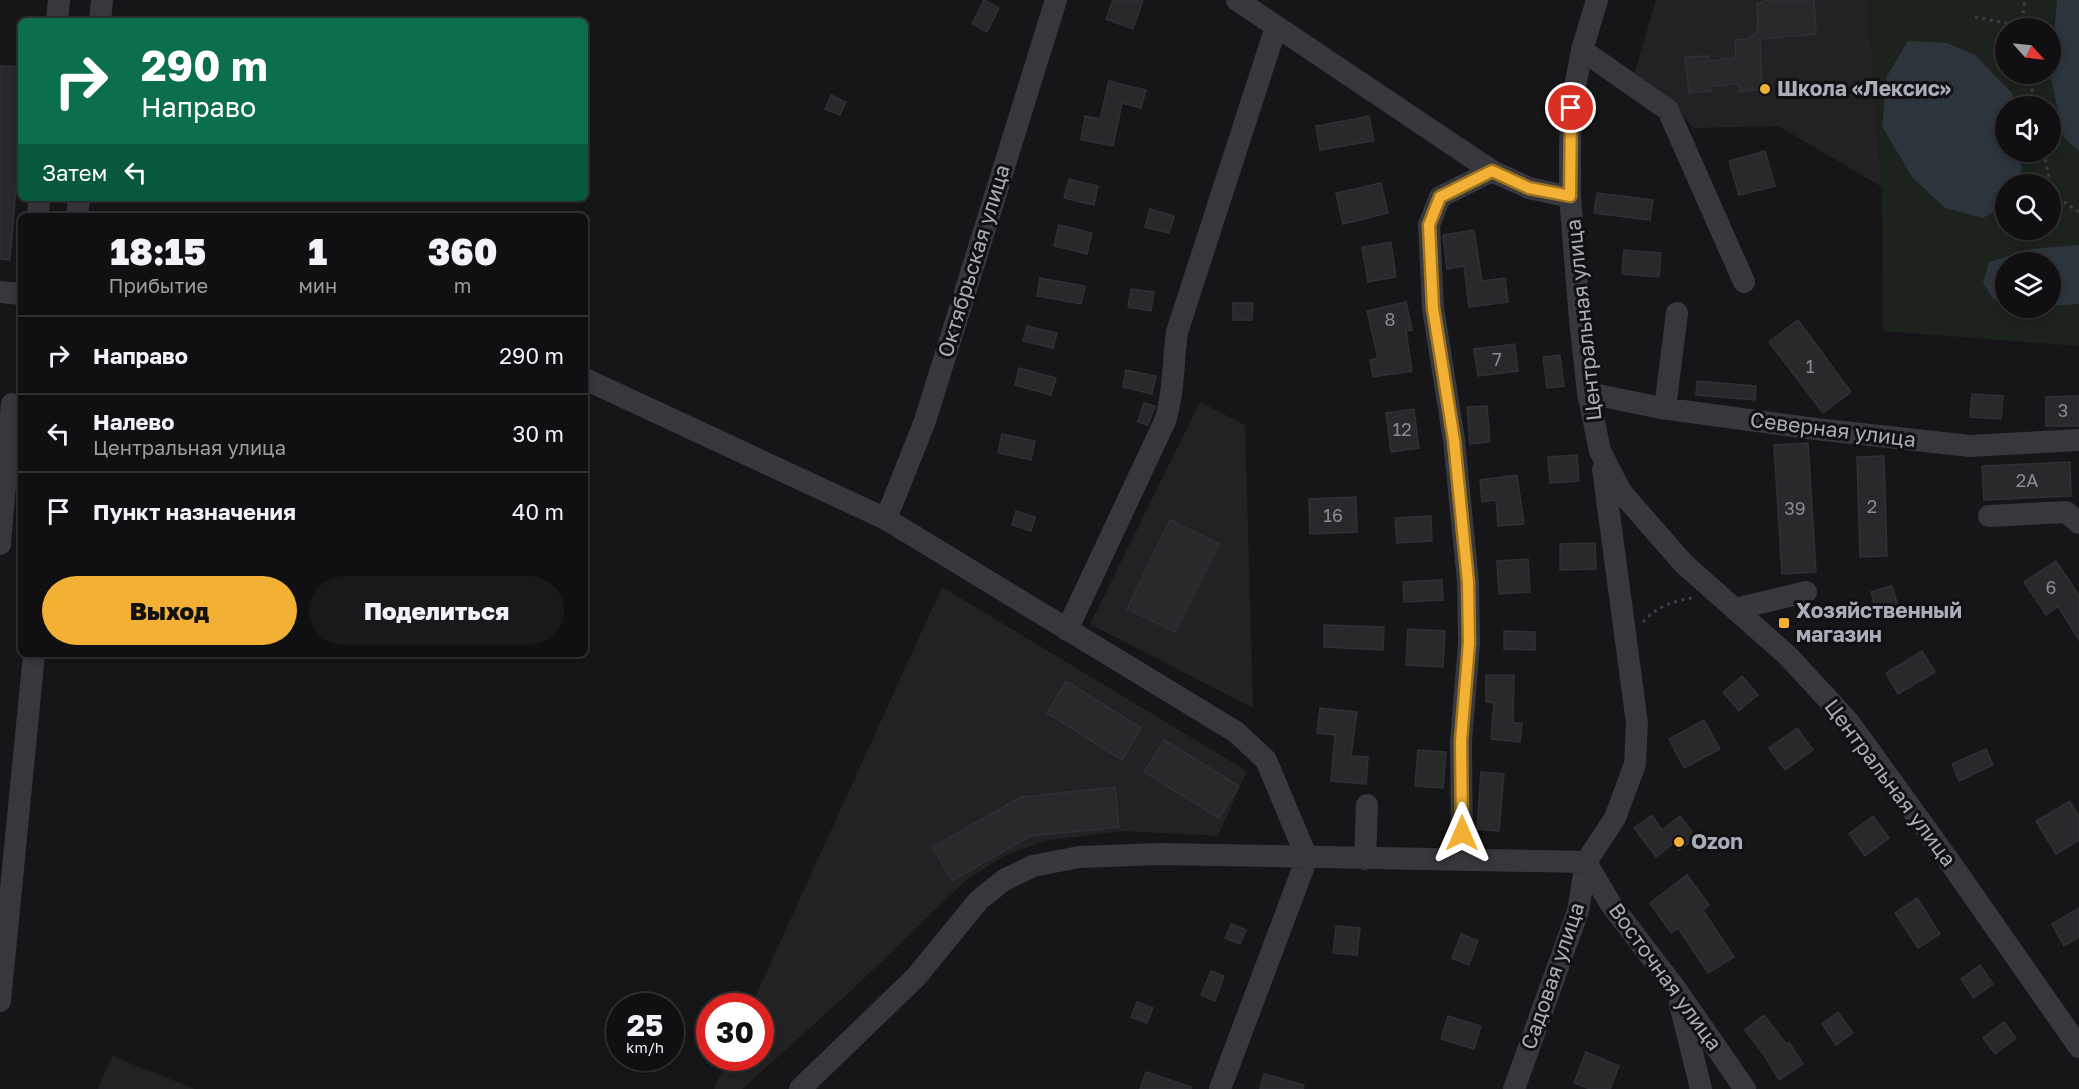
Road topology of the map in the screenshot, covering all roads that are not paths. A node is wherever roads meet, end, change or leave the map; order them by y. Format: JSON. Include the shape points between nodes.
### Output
{"nodes":[{"id":1,"x":60,"y":0,"type":"edge"},
{"id":2,"x":102,"y":0,"type":"edge"},
{"id":3,"x":1056,"y":0,"type":"edge"},
{"id":4,"x":1237,"y":0,"type":"edge"},
{"id":5,"x":1597,"y":0,"type":"edge"},
{"id":6,"x":57,"y":18,"type":"edge"},
{"id":7,"x":100,"y":18,"type":"edge"},
{"id":8,"x":1276,"y":27,"type":"junction"},
{"id":9,"x":1582,"y":50,"type":"junction"},
{"id":10,"x":1492,"y":171,"type":"junction"},
{"id":11,"x":1570,"y":196,"type":"junction"},
{"id":12,"x":1744,"y":282,"type":"dead end"},
{"id":13,"x":0,"y":292,"type":"edge"},
{"id":14,"x":18,"y":294,"type":"edge"},
{"id":15,"x":1677,"y":313,"type":"dead end"},
{"id":16,"x":588,"y":380,"type":"edge"},
{"id":17,"x":1588,"y":393,"type":"junction"},
{"id":18,"x":11,"y":403,"type":"edge"},
{"id":19,"x":1665,"y":408,"type":"junction"},
{"id":20,"x":2079,"y":440,"type":"edge"},
{"id":21,"x":1600,"y":451,"type":"junction"},
{"id":22,"x":1989,"y":516,"type":"dead end"},
{"id":23,"x":886,"y":519,"type":"junction"},
{"id":24,"x":2079,"y":523,"type":"edge"},
{"id":25,"x":0,"y":544,"type":"edge"},
{"id":26,"x":1806,"y":592,"type":"dead end"},
{"id":27,"x":1736,"y":609,"type":"junction"},
{"id":28,"x":1067,"y":630,"type":"junction"},
{"id":29,"x":34,"y":657,"type":"edge"},
{"id":30,"x":1367,"y":805,"type":"dead end"},
{"id":31,"x":1307,"y":858,"type":"junction"},
{"id":32,"x":1365,"y":859,"type":"junction"},
{"id":33,"x":1462,"y":860,"type":"junction"},
{"id":34,"x":1587,"y":862,"type":"junction"},
{"id":35,"x":1675,"y":988,"type":"junction"},
{"id":36,"x":0,"y":1001,"type":"edge"},
{"id":37,"x":2079,"y":1047,"type":"edge"},
{"id":38,"x":800,"y":1089,"type":"edge"},
{"id":39,"x":1220,"y":1089,"type":"edge"},
{"id":40,"x":1514,"y":1089,"type":"edge"},
{"id":41,"x":1701,"y":1089,"type":"edge"},
{"id":42,"x":1745,"y":1089,"type":"edge"}],
"edges":[{"from":1,"to":6,"type":"street"},
{"from":2,"to":7,"type":"street"},
{"from":3,"to":23,"type":"street","name":"Октябрьская улица","via":[[925,421]]},
{"from":4,"to":8,"type":"street"},
{"from":5,"to":9,"type":"street","name":"Центральная улица"},
{"from":8,"to":10,"type":"street"},
{"from":8,"to":28,"type":"street","via":[[1177,332],[1172,399],[1165,421]]},
{"from":9,"to":11,"type":"street","name":"Центральная улица","via":[[1571,108]]},
{"from":9,"to":12,"type":"street","via":[[1607,72],[1668,110]]},
{"from":10,"to":11,"type":"street","via":[[1529,188]]},
{"from":10,"to":33,"type":"street","via":[[1440,197],[1429,225],[1433,308],[1454,440],[1468,582],[1469,643],[1461,741]]},
{"from":11,"to":17,"type":"street","name":"Центральная улица"},
{"from":13,"to":14,"type":"street"},
{"from":15,"to":19,"type":"street"},
{"from":16,"to":23,"type":"street"},
{"from":17,"to":19,"type":"street","name":"Северная улица"},
{"from":17,"to":21,"type":"street","name":"Центральная улица"},
{"from":18,"to":25,"type":"street"},
{"from":19,"to":20,"type":"street","name":"Северная улица","via":[[1949,436],[1970,446]]},
{"from":21,"to":27,"type":"street","name":"Центральная улица","via":[[1621,492],[1645,520],[1684,564]]},
{"from":21,"to":34,"type":"street","via":[[1637,723],[1635,764],[1615,818]]},
{"from":22,"to":24,"type":"street","via":[[2066,512]]},
{"from":23,"to":28,"type":"street"},
{"from":26,"to":27,"type":"street"},
{"from":27,"to":37,"type":"street","name":"Центральная улица","via":[[1788,656],[1848,722]]},
{"from":28,"to":31,"type":"street","via":[[1236,732],[1266,760]]},
{"from":29,"to":36,"type":"street"},
{"from":30,"to":32,"type":"street"},
{"from":31,"to":32,"type":"street"},
{"from":31,"to":38,"type":"street","via":[[1160,854],[1079,857],[1033,866],[1004,880],[979,900],[916,977]]},
{"from":31,"to":39,"type":"street"},
{"from":32,"to":33,"type":"street"},
{"from":33,"to":34,"type":"street"},
{"from":34,"to":35,"type":"street","name":"Восточная улица","via":[[1610,903]]},
{"from":34,"to":40,"type":"street","name":"Садовая улица","via":[[1578,911]]},
{"from":35,"to":41,"type":"street"},
{"from":35,"to":42,"type":"street","name":"Восточная улица"}]}
